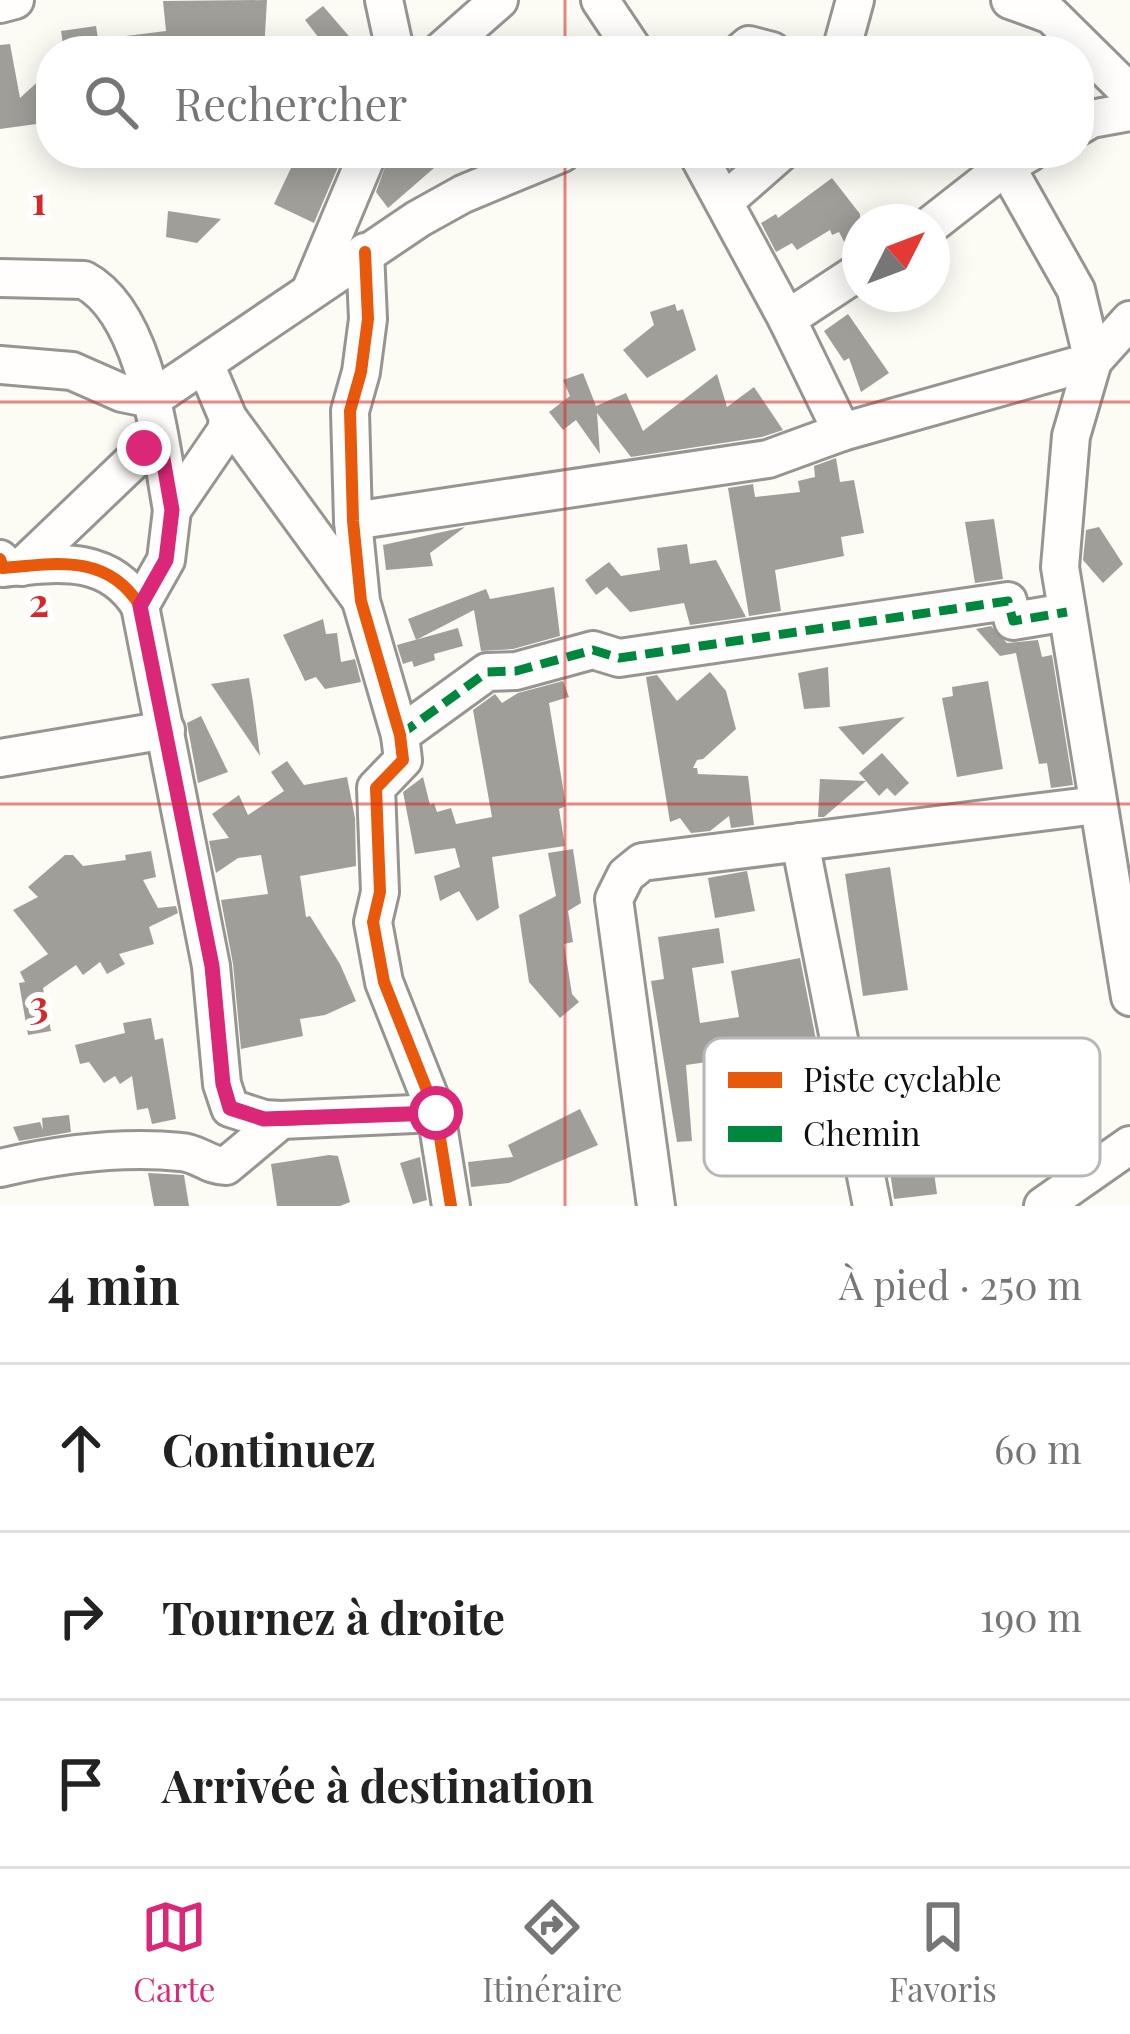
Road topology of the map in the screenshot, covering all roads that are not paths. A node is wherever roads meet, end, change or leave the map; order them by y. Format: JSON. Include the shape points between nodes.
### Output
{"nodes":[{"id":1,"x":15,"y":0,"type":"edge"},
{"id":2,"x":384,"y":0,"type":"edge"},
{"id":3,"x":500,"y":0,"type":"edge"},
{"id":4,"x":600,"y":0,"type":"edge"},
{"id":5,"x":856,"y":0,"type":"edge"},
{"id":6,"x":1010,"y":0,"type":"edge"},
{"id":7,"x":0,"y":4,"type":"edge"},
{"id":8,"x":1050,"y":8,"type":"edge"},
{"id":9,"x":392,"y":36,"type":"edge"},
{"id":10,"x":458,"y":36,"type":"edge"},
{"id":11,"x":624,"y":36,"type":"edge"},
{"id":12,"x":845,"y":36,"type":"edge"},
{"id":13,"x":1076,"y":36,"type":"edge"},
{"id":14,"x":1094,"y":55,"type":"edge"},
{"id":15,"x":1130,"y":93,"type":"edge"},
{"id":16,"x":1130,"y":112,"type":"edge"},
{"id":17,"x":1094,"y":118,"type":"edge"},
{"id":18,"x":362,"y":168,"type":"edge"},
{"id":19,"x":526,"y":168,"type":"edge"},
{"id":20,"x":705,"y":168,"type":"edge"},
{"id":21,"x":763,"y":168,"type":"edge"},
{"id":22,"x":997,"y":168,"type":"edge"},
{"id":23,"x":1015,"y":168,"type":"edge"},
{"id":24,"x":724,"y":202,"type":"junction"},
{"id":25,"x":950,"y":209,"type":"edge"},
{"id":26,"x":365,"y":252,"type":"junction"},
{"id":27,"x":0,"y":278,"type":"edge"},
{"id":28,"x":842,"y":283,"type":"edge"},
{"id":29,"x":309,"y":292,"type":"junction"},
{"id":30,"x":787,"y":319,"type":"junction"},
{"id":31,"x":1127,"y":326,"type":"edge"},
{"id":32,"x":1093,"y":361,"type":"junction"},
{"id":33,"x":0,"y":364,"type":"edge"},
{"id":34,"x":206,"y":366,"type":"junction"},
{"id":35,"x":152,"y":399,"type":"junction"},
{"id":36,"x":228,"y":418,"type":"junction"},
{"id":37,"x":842,"y":432,"type":"junction"},
{"id":38,"x":159,"y":436,"type":"junction"},
{"id":39,"x":172,"y":510,"type":"junction"},
{"id":40,"x":353,"y":521,"type":"junction"},
{"id":41,"x":6,"y":566,"type":"edge"},
{"id":42,"x":361,"y":601,"type":"junction"},
{"id":43,"x":140,"y":606,"type":"junction"},
{"id":44,"x":1066,"y":612,"type":"junction"},
{"id":45,"x":166,"y":730,"type":"junction"},
{"id":46,"x":400,"y":735,"type":"junction"},
{"id":47,"x":0,"y":758,"type":"edge"},
{"id":48,"x":1097,"y":805,"type":"junction"},
{"id":49,"x":800,"y":842,"type":"junction"},
{"id":50,"x":1130,"y":997,"type":"edge"},
{"id":51,"x":839,"y":1038,"type":"edge"},
{"id":52,"x":436,"y":1113,"type":"junction"},
{"id":53,"x":281,"y":1120,"type":"junction"},
{"id":54,"x":1129,"y":1144,"type":"edge"},
{"id":55,"x":1100,"y":1165,"type":"edge"},
{"id":56,"x":0,"y":1168,"type":"edge"},
{"id":57,"x":866,"y":1176,"type":"edge"},
{"id":58,"x":1085,"y":1176,"type":"edge"},
{"id":59,"x":451,"y":1206,"type":"edge"},
{"id":60,"x":656,"y":1206,"type":"edge"},
{"id":61,"x":872,"y":1206,"type":"edge"},
{"id":62,"x":1043,"y":1206,"type":"edge"}],
"edges":[{"from":1,"to":7,"type":"street"},
{"from":2,"to":9,"type":"street"},
{"from":3,"to":10,"type":"street"},
{"from":4,"to":11,"type":"street"},
{"from":5,"to":12,"type":"street"},
{"from":6,"to":8,"type":"street"},
{"from":8,"to":13,"type":"street"},
{"from":14,"to":15,"type":"street"},
{"from":16,"to":17,"type":"street"},
{"from":18,"to":29,"type":"street"},
{"from":19,"to":26,"type":"street","via":[[463,194]]},
{"from":20,"to":24,"type":"street"},
{"from":21,"to":24,"type":"street"},
{"from":22,"to":25,"type":"street"},
{"from":23,"to":32,"type":"street","via":[[1076,290]]},
{"from":24,"to":30,"type":"street"},
{"from":26,"to":29,"type":"street"},
{"from":26,"to":40,"type":"street","via":[[368,319],[350,411]]},
{"from":27,"to":35,"type":"street","via":[[96,286],[130,336]]},
{"from":28,"to":30,"type":"street"},
{"from":29,"to":34,"type":"street"},
{"from":30,"to":37,"type":"street"},
{"from":31,"to":32,"type":"street"},
{"from":32,"to":37,"type":"street"},
{"from":32,"to":44,"type":"street","via":[[1071,436],[1060,567]]},
{"from":33,"to":35,"type":"street","via":[[72,371]]},
{"from":34,"to":35,"type":"street"},
{"from":34,"to":36,"type":"street"},
{"from":35,"to":38,"type":"street"},
{"from":36,"to":39,"type":"street"},
{"from":36,"to":42,"type":"street"},
{"from":37,"to":40,"type":"street","via":[[768,459]]},
{"from":38,"to":39,"type":"street"},
{"from":38,"to":41,"type":"street"},
{"from":39,"to":43,"type":"street","via":[[166,560]]},
{"from":40,"to":42,"type":"street"},
{"from":41,"to":43,"type":"street","via":[[103,569]]},
{"from":42,"to":46,"type":"street"},
{"from":43,"to":45,"type":"street"},
{"from":44,"to":46,"type":"street","via":[[1013,621],[1008,601],[619,658],[593,650],[487,672]]},
{"from":44,"to":48,"type":"street"},
{"from":45,"to":47,"type":"street"},
{"from":45,"to":53,"type":"street","via":[[230,1108]]},
{"from":46,"to":52,"type":"street","via":[[403,760],[376,788],[374,922],[384,982]]},
{"from":48,"to":49,"type":"street"},
{"from":48,"to":50,"type":"street"},
{"from":49,"to":51,"type":"street"},
{"from":49,"to":60,"type":"street","via":[[642,862],[614,899]]},
{"from":52,"to":53,"type":"street"},
{"from":52,"to":59,"type":"street"},
{"from":53,"to":56,"type":"street","via":[[226,1166],[185,1152],[70,1152]]},
{"from":54,"to":55,"type":"street"},
{"from":57,"to":61,"type":"street"},
{"from":58,"to":62,"type":"street"}]}
